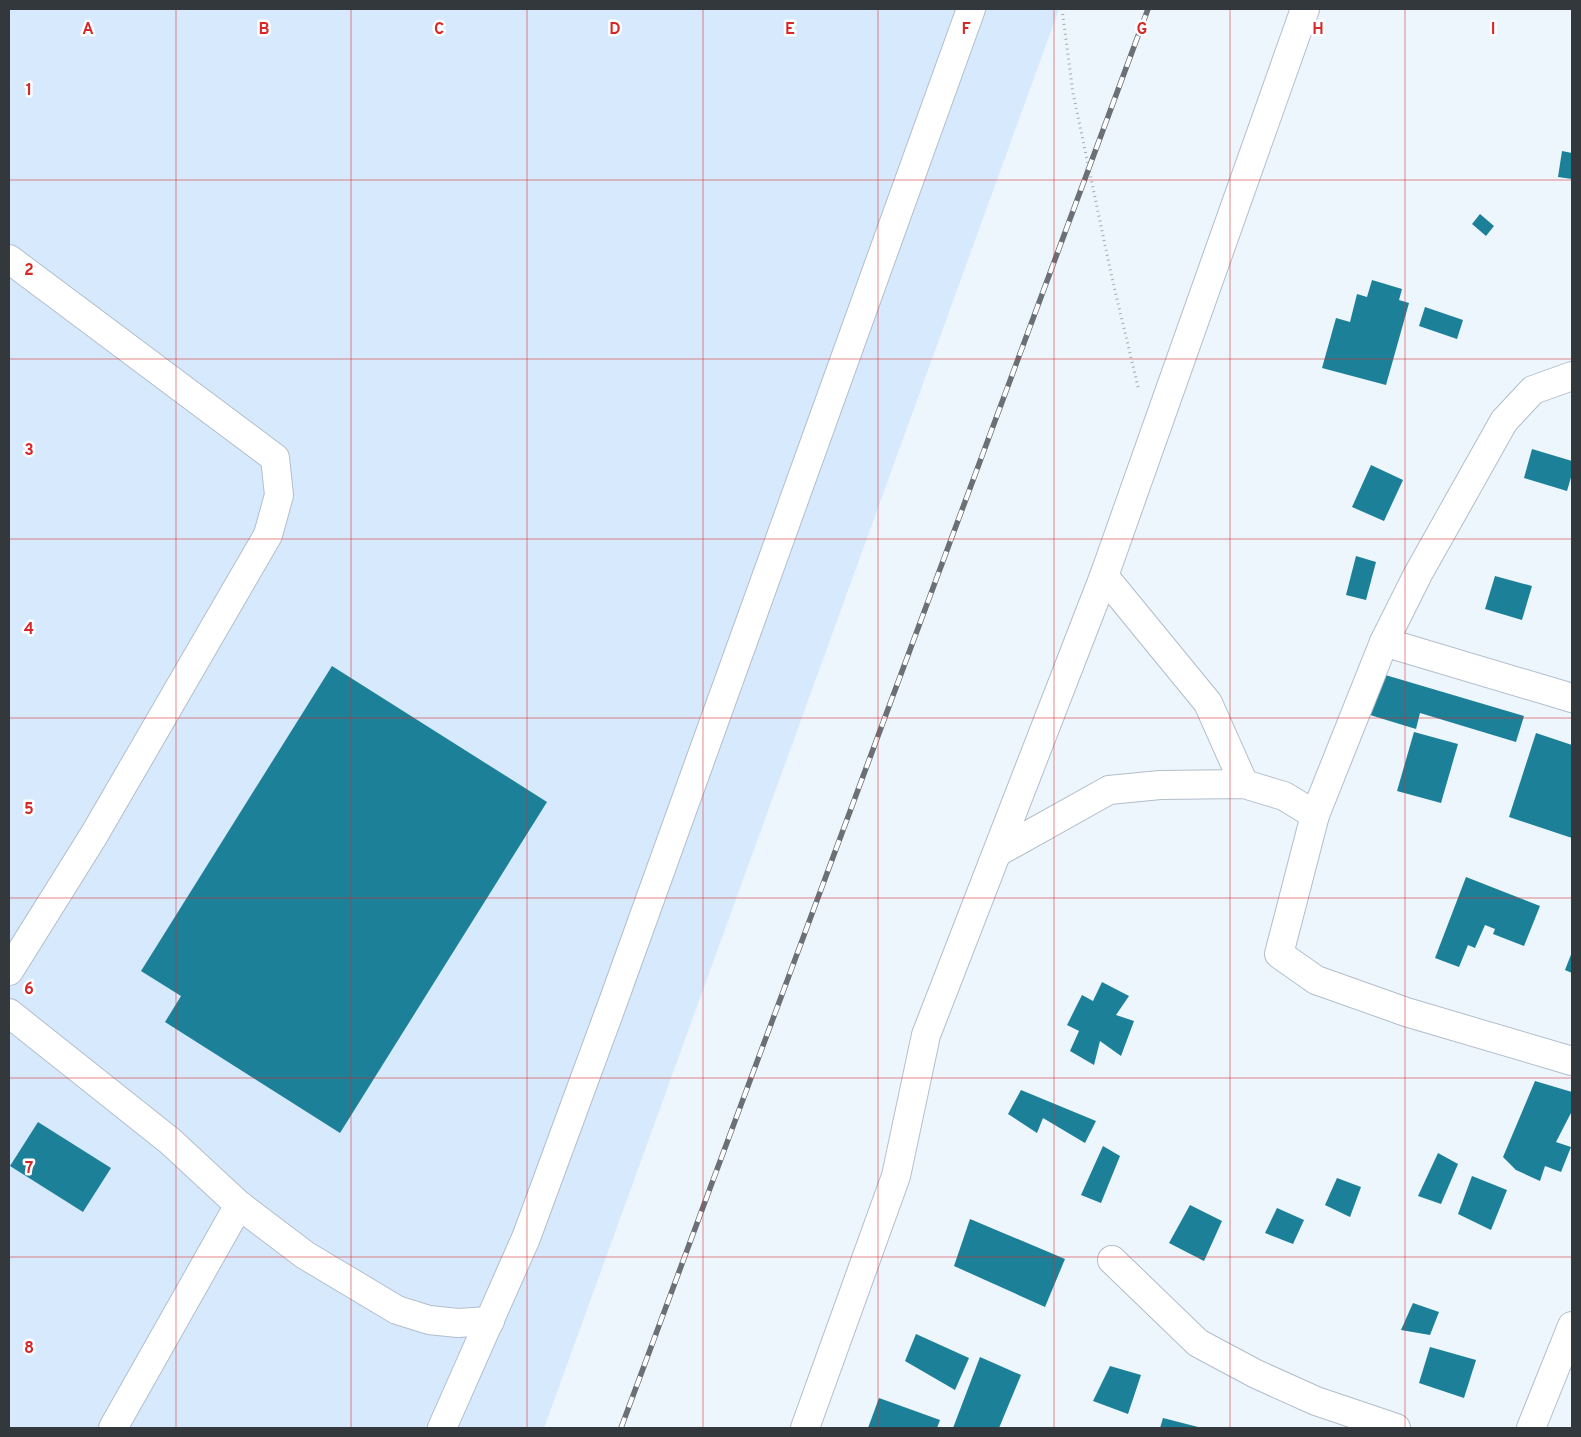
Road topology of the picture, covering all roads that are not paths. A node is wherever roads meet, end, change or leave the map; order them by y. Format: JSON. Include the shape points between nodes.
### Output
{"nodes":[{"id":1,"x":971,"y":9,"type":"edge"},
{"id":2,"x":1305,"y":9,"type":"edge"},
{"id":3,"x":9,"y":259,"type":"edge"},
{"id":4,"x":1572,"y":376,"type":"edge"},
{"id":5,"x":1104,"y":576,"type":"junction"},
{"id":6,"x":1384,"y":642,"type":"junction"},
{"id":7,"x":1572,"y":698,"type":"edge"},
{"id":8,"x":1244,"y":784,"type":"junction"},
{"id":9,"x":1315,"y":815,"type":"junction"},
{"id":10,"x":998,"y":852,"type":"junction"},
{"id":11,"x":9,"y":971,"type":"edge"},
{"id":12,"x":9,"y":1013,"type":"edge"},
{"id":13,"x":1572,"y":1061,"type":"edge"},
{"id":14,"x":239,"y":1205,"type":"junction"},
{"id":15,"x":1112,"y":1260,"type":"dead end"},
{"id":16,"x":490,"y":1321,"type":"junction"},
{"id":17,"x":1572,"y":1326,"type":"edge"},
{"id":18,"x":113,"y":1428,"type":"edge"},
{"id":19,"x":442,"y":1428,"type":"edge"},
{"id":20,"x":805,"y":1428,"type":"edge"},
{"id":21,"x":1396,"y":1428,"type":"edge"},
{"id":22,"x":1531,"y":1428,"type":"edge"}],
"edges":[{"from":1,"to":16,"type":"street","via":[[606,1020],[526,1238]]},
{"from":2,"to":5,"type":"street"},
{"from":3,"to":11,"type":"street","via":[[275,458],[279,495],[268,536],[94,835]]},
{"from":4,"to":6,"type":"street","via":[[1533,390],[1504,421],[1418,574]]},
{"from":5,"to":8,"type":"street","via":[[1208,703]]},
{"from":5,"to":10,"type":"street"},
{"from":6,"to":7,"type":"street"},
{"from":6,"to":9,"type":"street"},
{"from":8,"to":9,"type":"street","via":[[1284,796]]},
{"from":8,"to":10,"type":"street","via":[[1160,785],[1109,790]]},
{"from":9,"to":13,"type":"street","via":[[1279,954],[1316,980],[1406,1012]]},
{"from":10,"to":20,"type":"street","via":[[926,1035],[896,1176]]},
{"from":12,"to":14,"type":"street","via":[[170,1141]]},
{"from":14,"to":16,"type":"street","via":[[305,1255],[397,1310],[429,1320],[458,1323]]},
{"from":14,"to":18,"type":"street"},
{"from":15,"to":21,"type":"street","via":[[1198,1343],[1316,1401]]},
{"from":16,"to":19,"type":"street"},
{"from":17,"to":22,"type":"street"}]}
